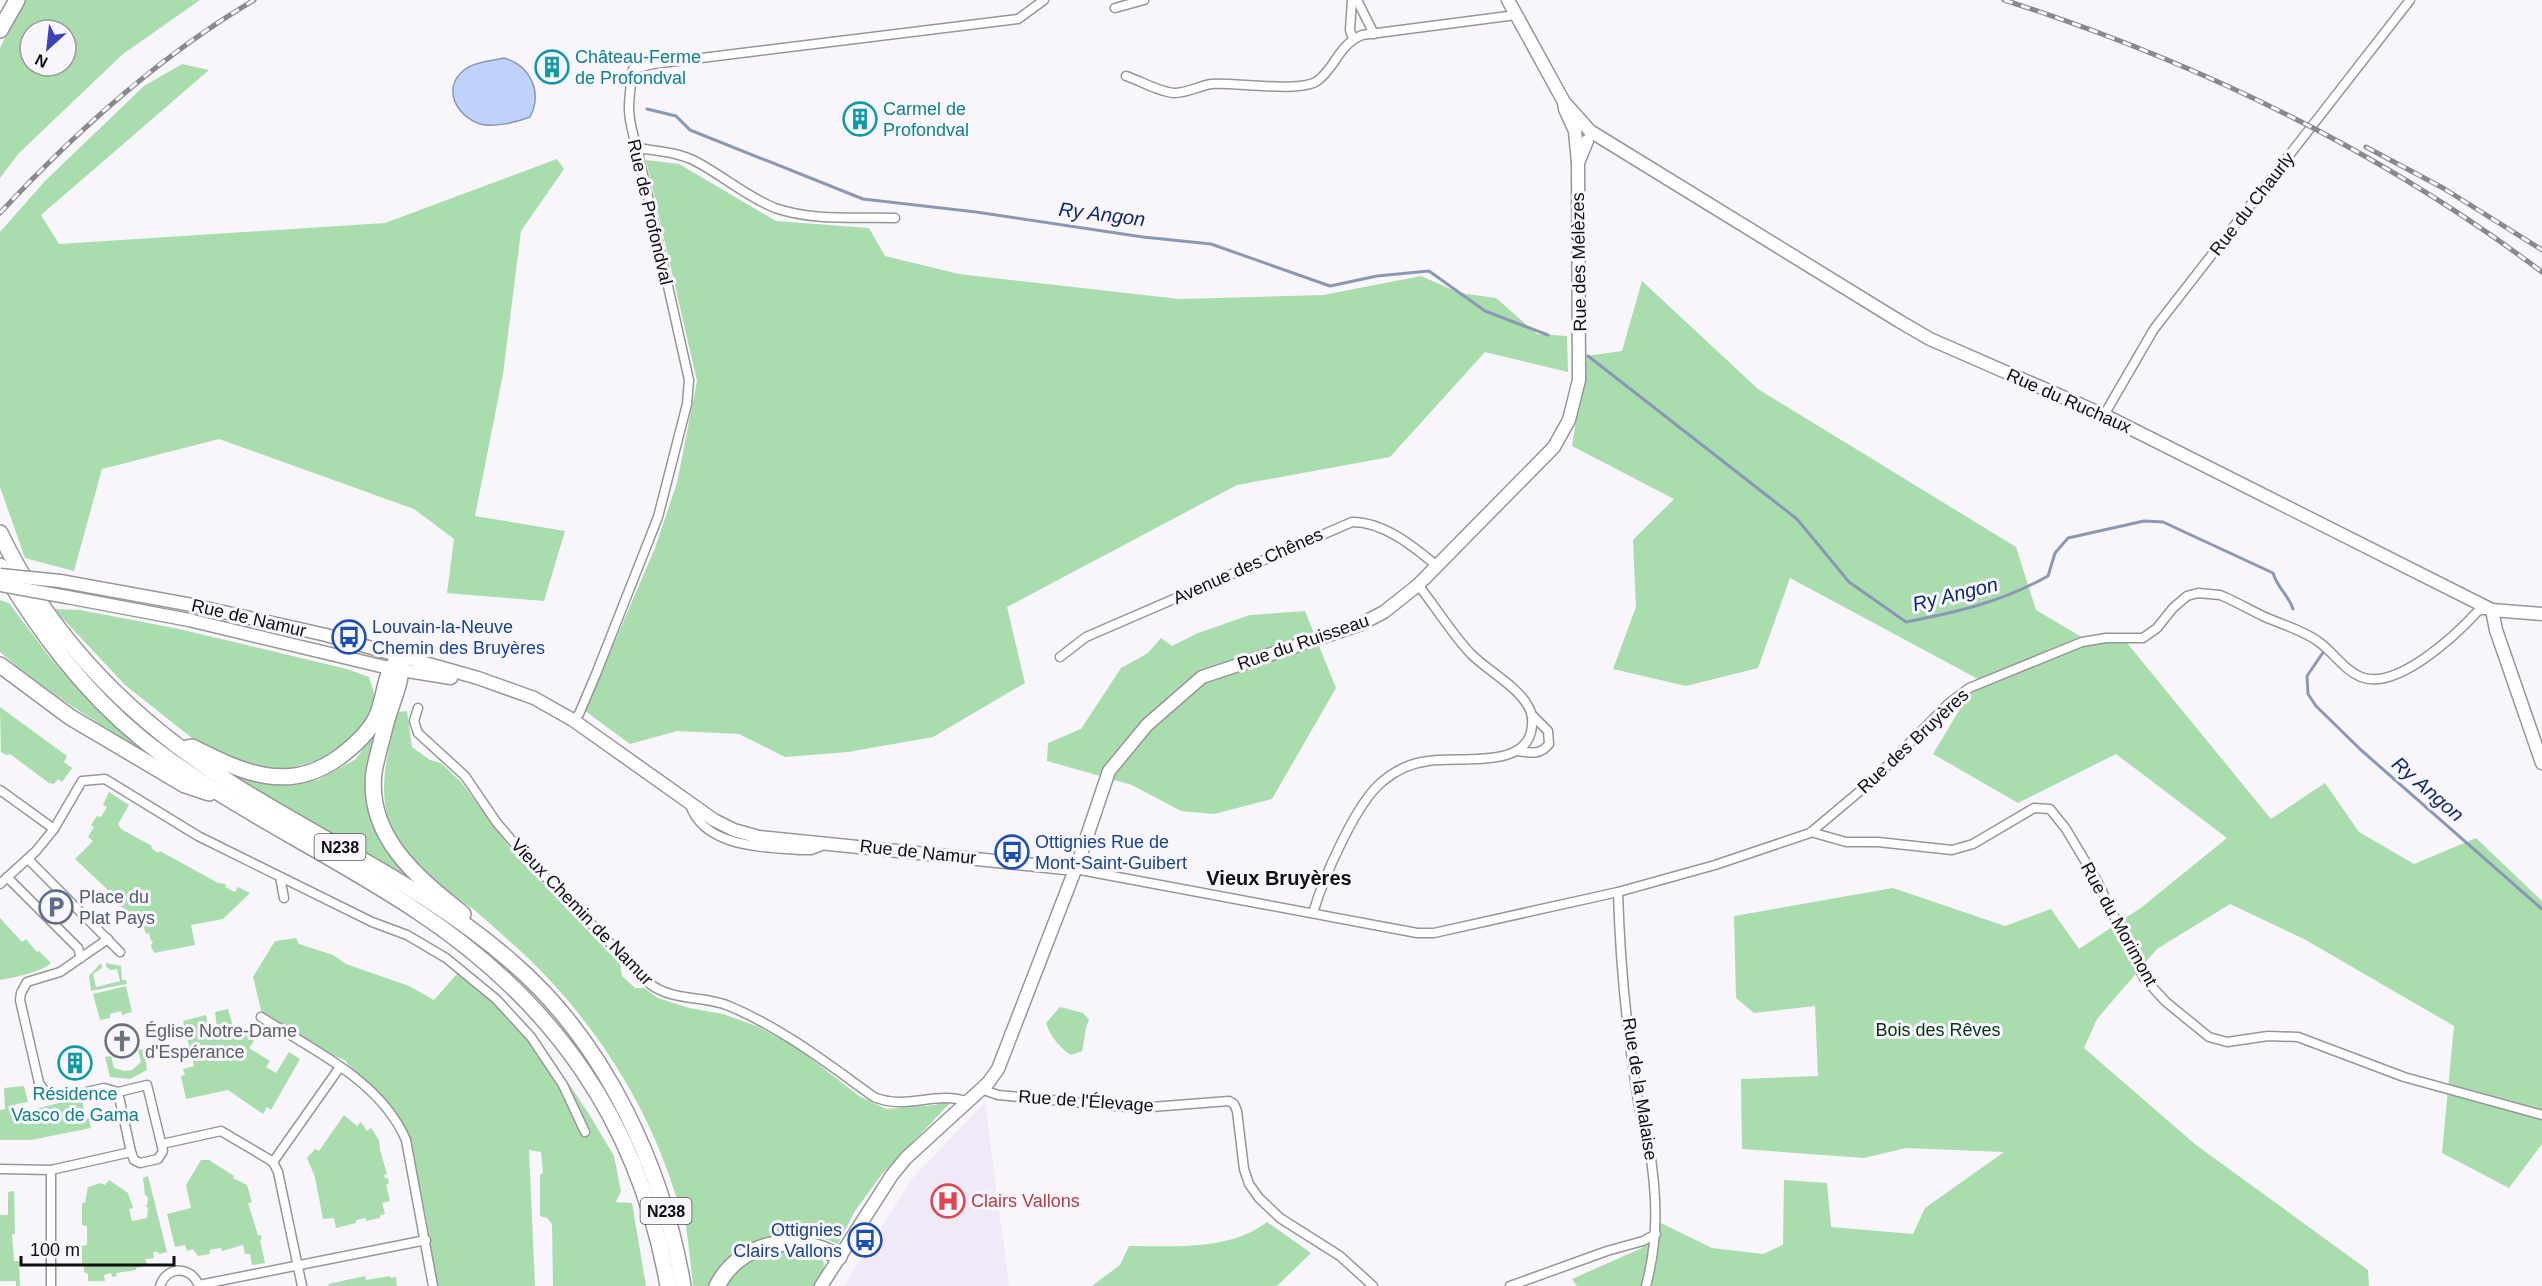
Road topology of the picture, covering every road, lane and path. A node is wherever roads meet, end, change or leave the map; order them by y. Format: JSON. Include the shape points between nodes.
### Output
{"nodes":[{"id":1,"x":6,"y":0,"type":"edge"},
{"id":2,"x":17,"y":0,"type":"edge"},
{"id":3,"x":1044,"y":0,"type":"edge"},
{"id":4,"x":1144,"y":0,"type":"edge"},
{"id":5,"x":1352,"y":0,"type":"edge"},
{"id":6,"x":1357,"y":0,"type":"edge"},
{"id":7,"x":1508,"y":0,"type":"edge"},
{"id":8,"x":2410,"y":0,"type":"edge"},
{"id":9,"x":1115,"y":8,"type":"dead end"},
{"id":10,"x":0,"y":12,"type":"edge"},
{"id":11,"x":1516,"y":15,"type":"junction"},
{"id":12,"x":0,"y":30,"type":"edge"},
{"id":13,"x":1374,"y":34,"type":"junction"},
{"id":14,"x":1353,"y":39,"type":"junction"},
{"id":15,"x":1126,"y":76,"type":"dead end"},
{"id":16,"x":1583,"y":134,"type":"junction"},
{"id":17,"x":637,"y":148,"type":"junction"},
{"id":18,"x":895,"y":218,"type":"dead end"},
{"id":19,"x":1580,"y":361,"type":"joint"},
{"id":20,"x":2104,"y":415,"type":"junction"},
{"id":21,"x":0,"y":533,"type":"edge"},
{"id":22,"x":1437,"y":566,"type":"junction"},
{"id":23,"x":0,"y":567,"type":"edge"},
{"id":24,"x":0,"y":575,"type":"edge"},
{"id":25,"x":0,"y":585,"type":"edge"},
{"id":26,"x":1418,"y":585,"type":"junction"},
{"id":27,"x":2492,"y":610,"type":"junction"},
{"id":28,"x":2542,"y":614,"type":"edge"},
{"id":29,"x":1060,"y":657,"type":"dead end"},
{"id":30,"x":398,"y":664,"type":"junction"},
{"id":31,"x":0,"y":665,"type":"edge"},
{"id":32,"x":418,"y":708,"type":"dead end"},
{"id":33,"x":1532,"y":715,"type":"junction"},
{"id":34,"x":573,"y":720,"type":"junction"},
{"id":35,"x":181,"y":749,"type":"junction"},
{"id":36,"x":1518,"y":751,"type":"junction"},
{"id":37,"x":2542,"y":763,"type":"edge"},
{"id":38,"x":0,"y":790,"type":"edge"},
{"id":39,"x":229,"y":800,"type":"junction"},
{"id":40,"x":54,"y":829,"type":"junction"},
{"id":41,"x":1811,"y":832,"type":"junction"},
{"id":42,"x":28,"y":859,"type":"junction"},
{"id":43,"x":1075,"y":869,"type":"junction"},
{"id":44,"x":280,"y":876,"type":"junction"},
{"id":45,"x":7,"y":877,"type":"junction"},
{"id":46,"x":0,"y":884,"type":"edge"},
{"id":47,"x":1618,"y":892,"type":"junction"},
{"id":48,"x":284,"y":898,"type":"dead end"},
{"id":49,"x":1313,"y":913,"type":"junction"},
{"id":50,"x":108,"y":939,"type":"junction"},
{"id":51,"x":496,"y":948,"type":"junction"},
{"id":52,"x":120,"y":952,"type":"dead end"},
{"id":53,"x":81,"y":958,"type":"junction"},
{"id":54,"x":261,"y":1017,"type":"dead end"},
{"id":55,"x":340,"y":1067,"type":"junction"},
{"id":56,"x":981,"y":1089,"type":"junction"},
{"id":57,"x":118,"y":1092,"type":"junction"},
{"id":58,"x":968,"y":1102,"type":"junction"},
{"id":59,"x":2542,"y":1115,"type":"edge"},
{"id":60,"x":624,"y":1124,"type":"junction"},
{"id":61,"x":585,"y":1132,"type":"dead end"},
{"id":62,"x":632,"y":1142,"type":"junction"},
{"id":63,"x":162,"y":1144,"type":"junction"},
{"id":64,"x":131,"y":1152,"type":"junction"},
{"id":65,"x":273,"y":1162,"type":"junction"},
{"id":66,"x":0,"y":1169,"type":"edge"},
{"id":67,"x":51,"y":1170,"type":"junction"},
{"id":68,"x":1656,"y":1234,"type":"junction"},
{"id":69,"x":426,"y":1240,"type":"junction"},
{"id":70,"x":839,"y":1257,"type":"junction"},
{"id":71,"x":298,"y":1264,"type":"junction"},
{"id":72,"x":51,"y":1286,"type":"edge"},
{"id":73,"x":160,"y":1286,"type":"edge"},
{"id":74,"x":199,"y":1286,"type":"edge"},
{"id":75,"x":302,"y":1286,"type":"edge"},
{"id":76,"x":433,"y":1286,"type":"edge"},
{"id":77,"x":668,"y":1286,"type":"edge"},
{"id":78,"x":683,"y":1286,"type":"edge"},
{"id":79,"x":717,"y":1286,"type":"edge"},
{"id":80,"x":821,"y":1286,"type":"edge"},
{"id":81,"x":1373,"y":1286,"type":"edge"},
{"id":82,"x":1510,"y":1286,"type":"edge"},
{"id":83,"x":1646,"y":1286,"type":"edge"}],
"edges":[{"from":1,"to":10,"type":"highway"},
{"from":2,"to":12,"type":"highway"},
{"from":3,"to":17,"type":"street","name":"Rue de Profondval","via":[[1018,19],[633,69],[627,109]]},
{"from":4,"to":9,"type":"street"},
{"from":5,"to":14,"type":"street"},
{"from":6,"to":13,"type":"street"},
{"from":7,"to":11,"type":"street","name":"Rue des Mélèzes"},
{"from":8,"to":20,"type":"street","name":"Rue du Chaurly","via":[[2154,329]]},
{"from":11,"to":13,"type":"street"},
{"from":11,"to":16,"type":"street","name":"Rue des Mélèzes","via":[[1565,110]]},
{"from":13,"to":14,"type":"street"},
{"from":14,"to":15,"type":"street","via":[[1324,74],[1308,84],[1211,84],[1173,93]]},
{"from":16,"to":19,"type":"street","name":"Rue des Mélèzes","via":[[1578,163]]},
{"from":16,"to":20,"type":"street","name":"Rue du Ruchaux","via":[[1614,147],[1930,339]]},
{"from":17,"to":18,"type":"street","via":[[694,160],[757,199],[791,213]]},
{"from":17,"to":34,"type":"street","name":"Rue de Profondval","via":[[689,380],[687,404],[649,542],[579,714]]},
{"from":19,"to":22,"type":"street","name":"Rue du Ruisseau","via":[[1573,408],[1554,447]]},
{"from":20,"to":27,"type":"street","name":"Rue du Ruchaux"},
{"from":21,"to":35,"type":"highway","number":"N238","via":[[44,610],[90,668]]},
{"from":22,"to":26,"type":"street","name":"Rue du Ruisseau"},
{"from":22,"to":29,"type":"street","name":"Avenue des Chênes","via":[[1379,526],[1352,522],[1086,637]]},
{"from":23,"to":39,"type":"highway","number":"N238","via":[[53,647],[108,708],[141,738]]},
{"from":24,"to":30,"type":"street","name":"Rue de Namur","bridge":true,"via":[[60,580],[249,617]]},
{"from":25,"to":30,"type":"street","name":"Rue de Namur","bridge":true},
{"from":26,"to":33,"type":"street","via":[[1470,652],[1521,697]]},
{"from":26,"to":43,"type":"street","name":"Rue du Ruisseau","via":[[1384,612],[1359,625],[1202,677],[1147,725],[1109,771]]},
{"from":27,"to":28,"type":"street","name":"Rue du Ruchaux"},
{"from":27,"to":37,"type":"street"},
{"from":27,"to":41,"type":"street","name":"Rue des Bruyères","via":[[2479,610],[2442,646],[2399,674],[2379,681],[2358,676],[2307,634],[2220,595],[2192,594],[2180,601],[2148,636],[2082,642],[1969,688],[1948,704],[1872,782]]},
{"from":30,"to":34,"type":"street","name":"Rue de Namur","via":[[493,685],[549,705]]},
{"from":30,"to":35,"type":"highway","via":[[370,727],[353,747],[318,770],[270,777],[192,747]]},
{"from":30,"to":51,"type":"highway","via":[[374,774],[378,817],[405,863],[482,929]]},
{"from":31,"to":39,"type":"highway","via":[[70,717],[122,749],[185,784]]},
{"from":32,"to":58,"type":"street","name":"Vieux Chemin de Namur","via":[[414,722],[418,733],[465,776],[527,858],[662,992],[728,1006],[798,1043],[886,1102],[944,1098]]},
{"from":33,"to":36,"type":"street","via":[[1530,736]]},
{"from":33,"to":36,"type":"street","via":[[1548,731],[1549,744],[1538,753]]},
{"from":34,"to":43,"type":"street","name":"Rue de Namur","via":[[690,805],[734,830],[759,837]]},
{"from":35,"to":51,"type":"highway","number":"N238","via":[[422,896]]},
{"from":36,"to":49,"type":"street","via":[[1501,757],[1428,760],[1409,765],[1382,781],[1354,817]]},
{"from":38,"to":40,"type":"street"},
{"from":39,"to":60,"type":"highway","number":"N238","via":[[414,908],[490,965],[567,1047],[601,1098]]},
{"from":40,"to":42,"type":"street"},
{"from":40,"to":44,"type":"street","via":[[82,781],[105,779],[198,836]]},
{"from":41,"to":47,"type":"street","via":[[1715,865]]},
{"from":41,"to":59,"type":"street","name":"Rue du Morimont","via":[[1845,842],[1952,850],[1973,844],[2034,808],[2050,809],[2097,881],[2144,978],[2209,1037],[2226,1042],[2268,1036],[2298,1037],[2404,1077]]},
{"from":42,"to":45,"type":"street"},
{"from":42,"to":50,"type":"street"},
{"from":43,"to":49,"type":"street"},
{"from":43,"to":56,"type":"street","name":"Rue du Ruisseau","via":[[1006,1052]]},
{"from":44,"to":48,"type":"street"},
{"from":44,"to":61,"type":"street","via":[[419,941],[483,988],[541,1050]]},
{"from":45,"to":46,"type":"street"},
{"from":45,"to":53,"type":"street","via":[[78,948]]},
{"from":47,"to":49,"type":"street","via":[[1430,934]]},
{"from":47,"to":68,"type":"street","name":"Rue de la Malaise","via":[[1631,1044],[1638,1104],[1649,1144]]},
{"from":50,"to":52,"type":"street"},
{"from":50,"to":53,"type":"street"},
{"from":51,"to":60,"type":"highway","number":"N238","via":[[544,994],[584,1041]]},
{"from":53,"to":57,"type":"street","via":[[60,972],[27,982],[21,993],[39,1083],[47,1094],[58,1097],[105,1088]]},
{"from":54,"to":55,"type":"street"},
{"from":55,"to":65,"type":"street"},
{"from":55,"to":69,"type":"street","via":[[388,1107],[400,1125]]},
{"from":56,"to":58,"type":"street","name":"Rue du Ruisseau"},
{"from":56,"to":81,"type":"street","name":"Rue de l'Élevage","via":[[998,1095],[1131,1108],[1230,1101],[1237,1111],[1246,1177],[1258,1198],[1280,1218],[1340,1256]]},
{"from":57,"to":63,"type":"street","via":[[147,1085]]},
{"from":57,"to":64,"type":"street"},
{"from":58,"to":70,"type":"street","name":"Rue du Ruisseau","via":[[906,1158]]},
{"from":60,"to":62,"type":"highway","number":"N238"},
{"from":62,"to":77,"type":"highway","number":"N238"},
{"from":62,"to":78,"type":"highway","number":"N238","via":[[666,1212]]},
{"from":63,"to":64,"type":"street","via":[[158,1159],[140,1162],[134,1160]]},
{"from":63,"to":65,"type":"street","via":[[221,1131]]},
{"from":64,"to":67,"type":"street"},
{"from":65,"to":71,"type":"street"},
{"from":66,"to":67,"type":"street"},
{"from":67,"to":72,"type":"street"},
{"from":68,"to":82,"type":"street"},
{"from":68,"to":83,"type":"street","name":"Rue de la Malaise"},
{"from":69,"to":71,"type":"street"},
{"from":69,"to":76,"type":"street"},
{"from":70,"to":79,"type":"highway","via":[[811,1244],[776,1243],[744,1256]]},
{"from":70,"to":80,"type":"street","name":"Rue du Ruisseau"},
{"from":71,"to":74,"type":"street"},
{"from":71,"to":75,"type":"street"},
{"from":73,"to":74,"type":"street","via":[[166,1275],[179,1270],[191,1274]]}]}
